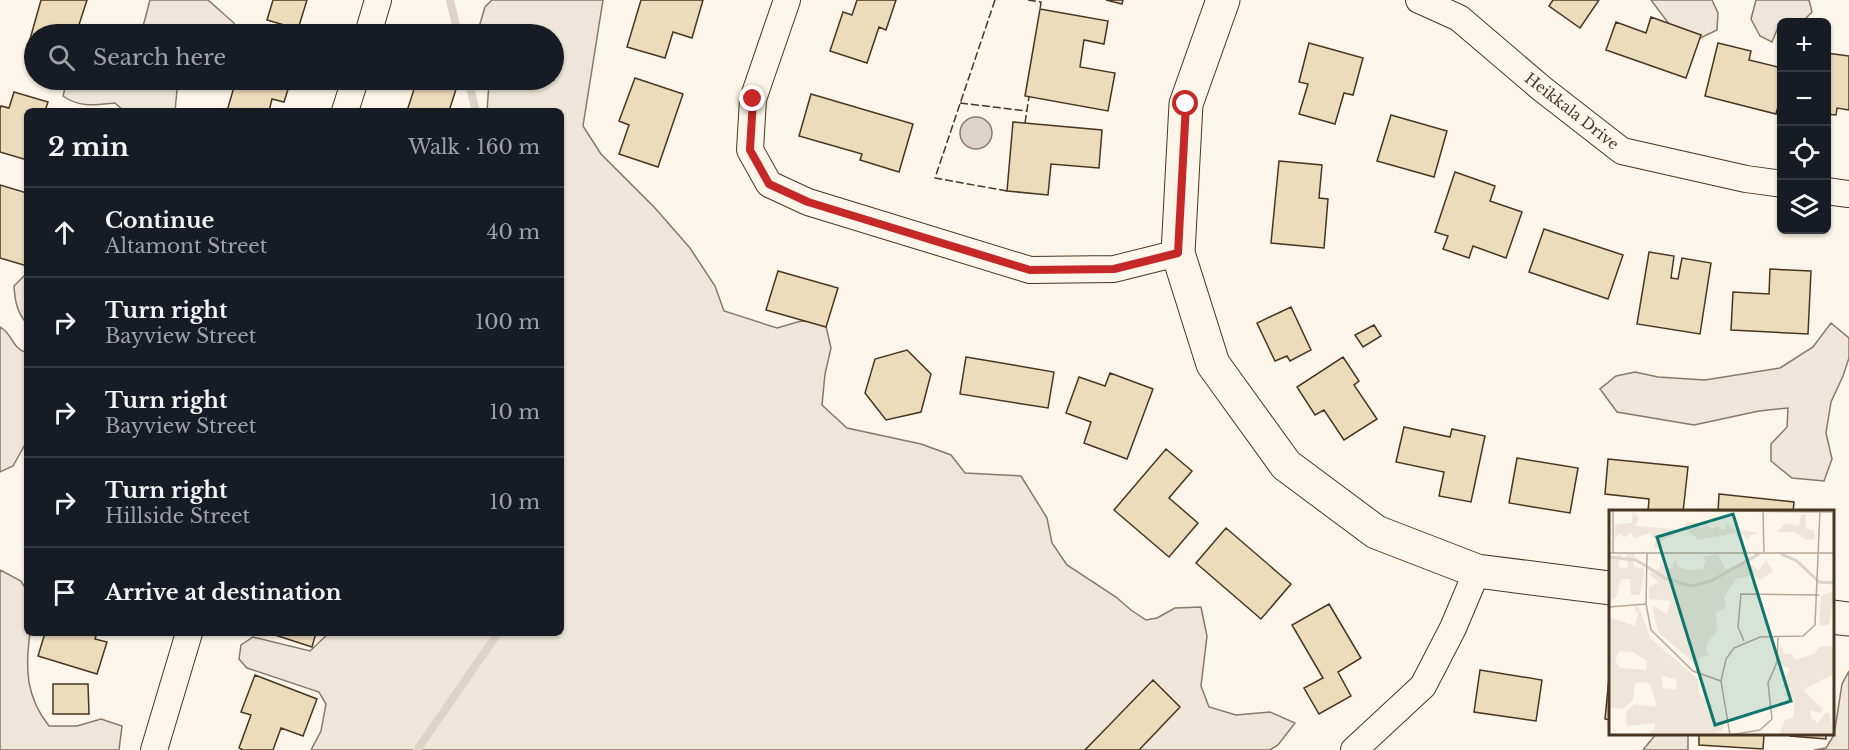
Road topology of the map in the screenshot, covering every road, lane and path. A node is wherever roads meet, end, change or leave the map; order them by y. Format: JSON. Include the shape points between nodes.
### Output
{"nodes":[{"id":1,"x":378,"y":0,"type":"edge"},
{"id":2,"x":787,"y":0,"type":"edge"},
{"id":3,"x":1223,"y":0,"type":"edge"},
{"id":4,"x":1419,"y":0,"type":"edge"},
{"id":5,"x":371,"y":24,"type":"edge"},
{"id":6,"x":352,"y":90,"type":"edge"},
{"id":7,"x":346,"y":108,"type":"edge"},
{"id":8,"x":1777,"y":183,"type":"edge"},
{"id":9,"x":1831,"y":192,"type":"edge"},
{"id":10,"x":1849,"y":194,"type":"edge"},
{"id":11,"x":1178,"y":253,"type":"junction"},
{"id":12,"x":1477,"y":571,"type":"junction"},
{"id":13,"x":1609,"y":588,"type":"edge"},
{"id":14,"x":1834,"y":617,"type":"edge"},
{"id":15,"x":1849,"y":619,"type":"edge"},
{"id":16,"x":188,"y":636,"type":"edge"},
{"id":17,"x":154,"y":750,"type":"edge"},
{"id":18,"x":1354,"y":750,"type":"edge"}],
"edges":[{"from":1,"to":5,"type":"street"},
{"from":2,"to":11,"type":"street","via":[[753,99],[750,150],[769,184],[808,202],[1030,270],[1114,269]]},
{"from":3,"to":11,"type":"street","via":[[1186,104]]},
{"from":4,"to":8,"type":"street","name":"Heikkala Drive","via":[[1459,18],[1622,152]]},
{"from":6,"to":7,"type":"street"},
{"from":9,"to":10,"type":"street"},
{"from":11,"to":12,"type":"street","via":[[1213,364],[1286,465],[1376,532]]},
{"from":12,"to":13,"type":"street"},
{"from":12,"to":18,"type":"street","via":[[1423,686]]},
{"from":14,"to":15,"type":"street"},
{"from":16,"to":17,"type":"street"}]}
